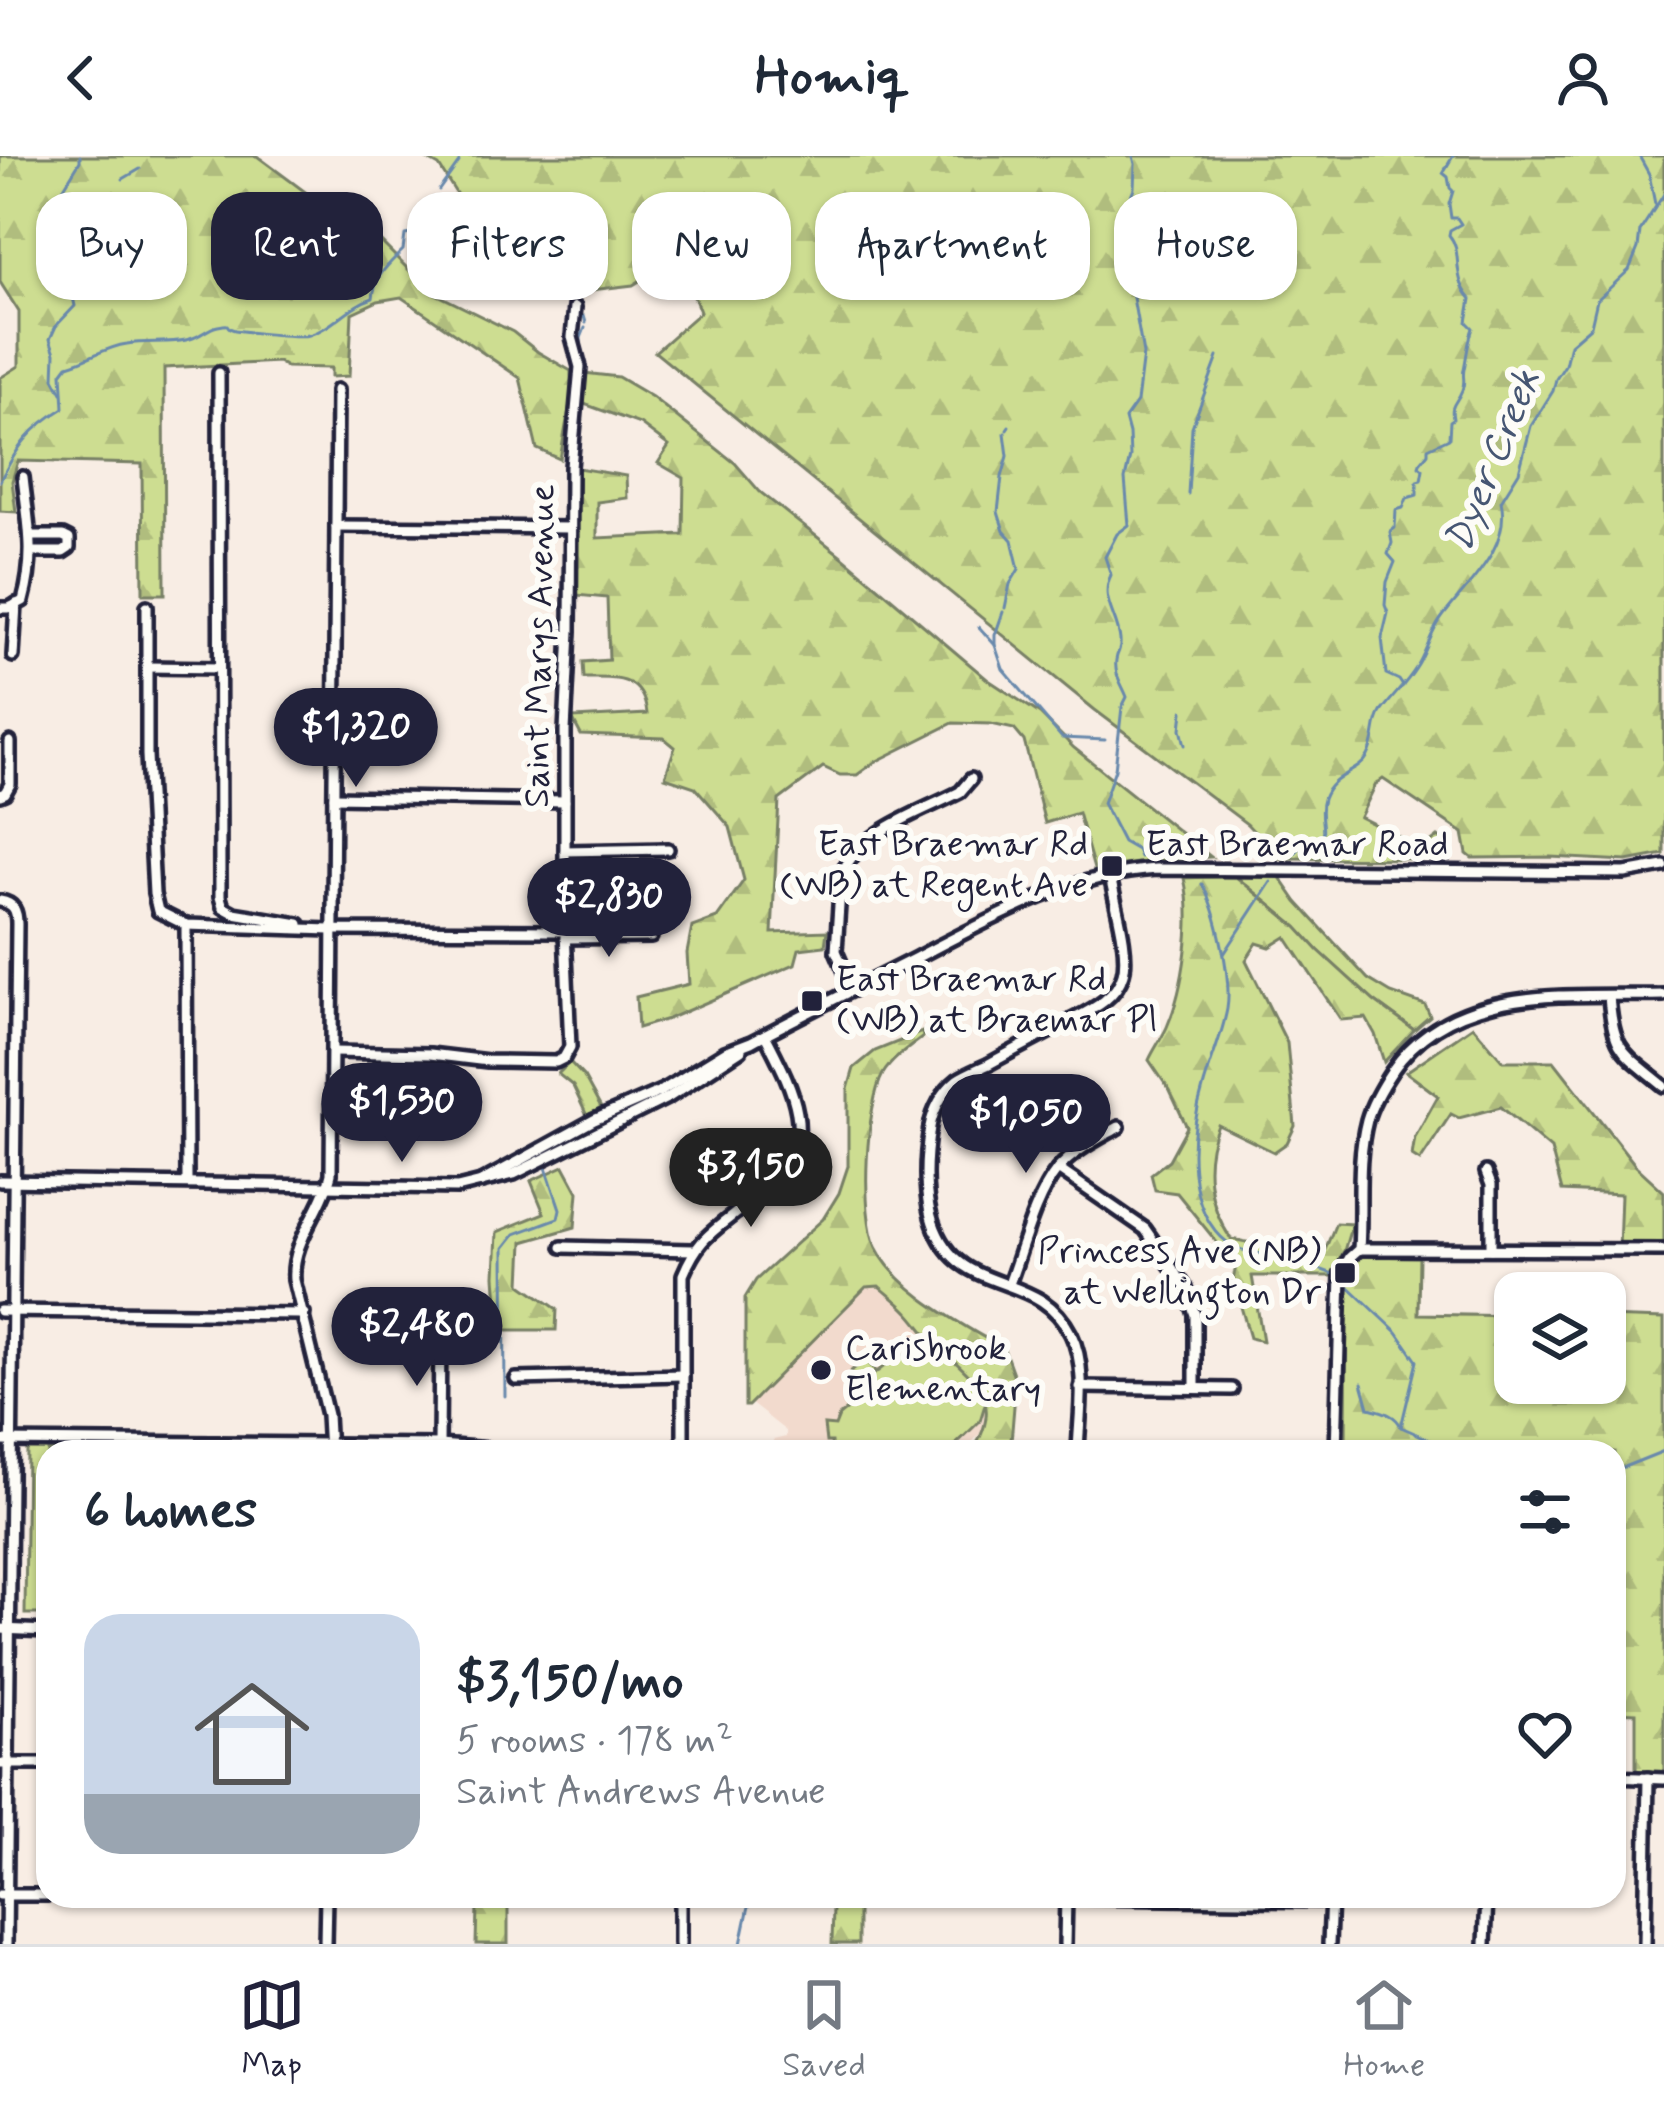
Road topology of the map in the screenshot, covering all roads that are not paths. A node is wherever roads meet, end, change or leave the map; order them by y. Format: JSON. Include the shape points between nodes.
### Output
{"nodes":[{"id":1,"x":575,"y":307,"type":"dead end"},
{"id":2,"x":219,"y":374,"type":"dead end"},
{"id":3,"x":337,"y":390,"type":"dead end"},
{"id":4,"x":23,"y":477,"type":"dead end"},
{"id":5,"x":336,"y":526,"type":"junction"},
{"id":6,"x":570,"y":528,"type":"junction"},
{"id":7,"x":32,"y":536,"type":"junction"},
{"id":8,"x":32,"y":553,"type":"junction"},
{"id":9,"x":16,"y":604,"type":"junction"},
{"id":10,"x":147,"y":606,"type":"dead end"},
{"id":11,"x":0,"y":608,"type":"edge"},
{"id":12,"x":14,"y":656,"type":"dead end"},
{"id":13,"x":147,"y":667,"type":"junction"},
{"id":14,"x":219,"y":668,"type":"junction"},
{"id":15,"x":10,"y":742,"type":"dead end"},
{"id":16,"x":971,"y":779,"type":"dead end"},
{"id":17,"x":0,"y":796,"type":"edge"},
{"id":18,"x":334,"y":797,"type":"junction"},
{"id":19,"x":565,"y":801,"type":"junction"},
{"id":20,"x":855,"y":829,"type":"dead end"},
{"id":21,"x":865,"y":841,"type":"junction"},
{"id":22,"x":668,"y":849,"type":"dead end"},
{"id":23,"x":565,"y":851,"type":"junction"},
{"id":24,"x":1664,"y":866,"type":"edge"},
{"id":25,"x":1110,"y":875,"type":"junction"},
{"id":26,"x":0,"y":902,"type":"edge"},
{"id":27,"x":186,"y":925,"type":"junction"},
{"id":28,"x":326,"y":929,"type":"junction"},
{"id":29,"x":565,"y":934,"type":"junction"},
{"id":30,"x":652,"y":937,"type":"dead end"},
{"id":31,"x":853,"y":990,"type":"junction"},
{"id":32,"x":1664,"y":995,"type":"edge"},
{"id":33,"x":1610,"y":996,"type":"junction"},
{"id":34,"x":765,"y":1035,"type":"junction"},
{"id":35,"x":0,"y":1049,"type":"edge"},
{"id":36,"x":16,"y":1049,"type":"junction"},
{"id":37,"x":333,"y":1052,"type":"junction"},
{"id":38,"x":1664,"y":1086,"type":"edge"},
{"id":39,"x":1119,"y":1126,"type":"dead end"},
{"id":40,"x":1058,"y":1169,"type":"junction"},
{"id":41,"x":1486,"y":1172,"type":"dead end"},
{"id":42,"x":0,"y":1181,"type":"edge"},
{"id":43,"x":14,"y":1181,"type":"junction"},
{"id":44,"x":187,"y":1183,"type":"junction"},
{"id":45,"x":328,"y":1185,"type":"junction"},
{"id":46,"x":562,"y":1246,"type":"dead end"},
{"id":47,"x":1359,"y":1249,"type":"junction"},
{"id":48,"x":1491,"y":1249,"type":"junction"},
{"id":49,"x":693,"y":1250,"type":"junction"},
{"id":50,"x":1664,"y":1250,"type":"edge"},
{"id":51,"x":1009,"y":1284,"type":"junction"},
{"id":52,"x":0,"y":1311,"type":"edge"},
{"id":53,"x":13,"y":1312,"type":"junction"},
{"id":54,"x":304,"y":1314,"type":"junction"},
{"id":55,"x":440,"y":1333,"type":"dead end"},
{"id":56,"x":683,"y":1376,"type":"junction"},
{"id":57,"x":516,"y":1379,"type":"dead end"},
{"id":58,"x":1080,"y":1387,"type":"junction"},
{"id":59,"x":1196,"y":1388,"type":"junction"},
{"id":60,"x":1232,"y":1389,"type":"dead end"},
{"id":61,"x":328,"y":1440,"type":"edge"},
{"id":62,"x":439,"y":1440,"type":"edge"},
{"id":63,"x":683,"y":1440,"type":"edge"},
{"id":64,"x":1078,"y":1440,"type":"edge"},
{"id":65,"x":1336,"y":1440,"type":"edge"},
{"id":66,"x":0,"y":1441,"type":"edge"},
{"id":67,"x":13,"y":1442,"type":"junction"},
{"id":68,"x":36,"y":1443,"type":"edge"},
{"id":69,"x":4,"y":1629,"type":"edge"},
{"id":70,"x":36,"y":1630,"type":"edge"},
{"id":71,"x":4,"y":1764,"type":"edge"},
{"id":72,"x":36,"y":1764,"type":"edge"},
{"id":73,"x":1626,"y":1777,"type":"edge"},
{"id":74,"x":1648,"y":1778,"type":"junction"},
{"id":75,"x":1664,"y":1779,"type":"edge"},
{"id":76,"x":3,"y":1895,"type":"edge"},
{"id":77,"x":36,"y":1895,"type":"edge"},
{"id":78,"x":326,"y":1908,"type":"edge"},
{"id":79,"x":680,"y":1908,"type":"edge"},
{"id":80,"x":1066,"y":1908,"type":"edge"},
{"id":81,"x":1331,"y":1908,"type":"edge"},
{"id":82,"x":1486,"y":1908,"type":"edge"},
{"id":83,"x":6,"y":1944,"type":"edge"},
{"id":84,"x":325,"y":1944,"type":"edge"},
{"id":85,"x":680,"y":1944,"type":"edge"},
{"id":86,"x":1065,"y":1944,"type":"edge"},
{"id":87,"x":1329,"y":1944,"type":"edge"},
{"id":88,"x":1485,"y":1944,"type":"edge"},
{"id":89,"x":1645,"y":1944,"type":"edge"}],
"edges":[{"from":1,"to":6,"type":"street","name":"Saint Marys Avenue","via":[[580,367]]},
{"from":2,"to":14,"type":"street"},
{"from":3,"to":5,"type":"street"},
{"from":4,"to":7,"type":"street"},
{"from":5,"to":6,"type":"street"},
{"from":5,"to":18,"type":"street"},
{"from":6,"to":19,"type":"street","name":"Saint Marys Avenue"},
{"from":7,"to":8,"type":"street"},
{"from":7,"to":8,"type":"street","via":[[70,539],[63,552]]},
{"from":8,"to":9,"type":"street"},
{"from":9,"to":11,"type":"street"},
{"from":9,"to":12,"type":"street"},
{"from":10,"to":13,"type":"street"},
{"from":13,"to":14,"type":"street"},
{"from":13,"to":27,"type":"street","via":[[154,894],[158,911]]},
{"from":14,"to":28,"type":"street","via":[[223,907]]},
{"from":15,"to":17,"type":"street","via":[[10,784]]},
{"from":16,"to":21,"type":"street"},
{"from":18,"to":19,"type":"street"},
{"from":18,"to":28,"type":"street"},
{"from":19,"to":23,"type":"street","name":"Saint Marys Avenue"},
{"from":20,"to":21,"type":"street"},
{"from":21,"to":31,"type":"street","via":[[841,875],[838,911],[836,951]]},
{"from":22,"to":23,"type":"street"},
{"from":23,"to":29,"type":"street","name":"Saint Marys Avenue"},
{"from":24,"to":25,"type":"street","name":"East Braemar Road"},
{"from":25,"to":31,"type":"street","name":"East Braemar Road","via":[[1033,898]]},
{"from":25,"to":51,"type":"street","via":[[1124,955],[1118,987],[1096,1008],[955,1082],[933,1112],[927,1190],[938,1241],[974,1272]]},
{"from":26,"to":36,"type":"street","via":[[17,916]]},
{"from":27,"to":28,"type":"street"},
{"from":27,"to":44,"type":"street"},
{"from":28,"to":29,"type":"street"},
{"from":28,"to":37,"type":"street"},
{"from":29,"to":30,"type":"street"},
{"from":29,"to":37,"type":"street","name":"Saint Marys Avenue","via":[[571,1042],[564,1058]]},
{"from":31,"to":34,"type":"street","name":"East Braemar Road"},
{"from":32,"to":33,"type":"street"},
{"from":33,"to":38,"type":"street","via":[[1618,1046]]},
{"from":33,"to":47,"type":"street","via":[[1500,1001],[1463,1012],[1399,1060],[1367,1120]]},
{"from":34,"to":45,"type":"street","name":"East Braemar Road","via":[[481,1182],[443,1189]]},
{"from":34,"to":49,"type":"street","via":[[795,1097],[796,1143],[779,1179]]},
{"from":35,"to":36,"type":"street"},
{"from":36,"to":43,"type":"street"},
{"from":37,"to":45,"type":"street"},
{"from":39,"to":40,"type":"street"},
{"from":40,"to":51,"type":"street"},
{"from":40,"to":59,"type":"street","via":[[1145,1229],[1186,1288],[1195,1315]]},
{"from":41,"to":48,"type":"street"},
{"from":42,"to":43,"type":"street","name":"East Braemar Road"},
{"from":43,"to":44,"type":"street","name":"East Braemar Road"},
{"from":43,"to":53,"type":"street"},
{"from":44,"to":45,"type":"street","name":"East Braemar Road"},
{"from":45,"to":54,"type":"street","via":[[292,1264]]},
{"from":46,"to":49,"type":"street"},
{"from":47,"to":48,"type":"street"},
{"from":47,"to":65,"type":"street","via":[[1341,1274]]},
{"from":48,"to":50,"type":"street"},
{"from":49,"to":56,"type":"street","via":[[683,1275]]},
{"from":51,"to":58,"type":"street","via":[[1060,1316],[1073,1338]]},
{"from":52,"to":53,"type":"street"},
{"from":53,"to":54,"type":"street"},
{"from":53,"to":67,"type":"street"},
{"from":54,"to":61,"type":"street"},
{"from":55,"to":62,"type":"street"},
{"from":56,"to":57,"type":"street"},
{"from":56,"to":63,"type":"street"},
{"from":58,"to":59,"type":"street"},
{"from":58,"to":64,"type":"street"},
{"from":59,"to":60,"type":"street"},
{"from":66,"to":67,"type":"street"},
{"from":67,"to":68,"type":"street"},
{"from":67,"to":69,"type":"street"},
{"from":69,"to":70,"type":"street"},
{"from":69,"to":71,"type":"street"},
{"from":71,"to":72,"type":"street"},
{"from":71,"to":76,"type":"street"},
{"from":73,"to":74,"type":"street"},
{"from":74,"to":75,"type":"street"},
{"from":74,"to":89,"type":"street"},
{"from":76,"to":77,"type":"street"},
{"from":76,"to":83,"type":"street"},
{"from":78,"to":84,"type":"street"},
{"from":79,"to":85,"type":"street"},
{"from":80,"to":86,"type":"street"},
{"from":81,"to":87,"type":"street"},
{"from":82,"to":88,"type":"street"}]}
